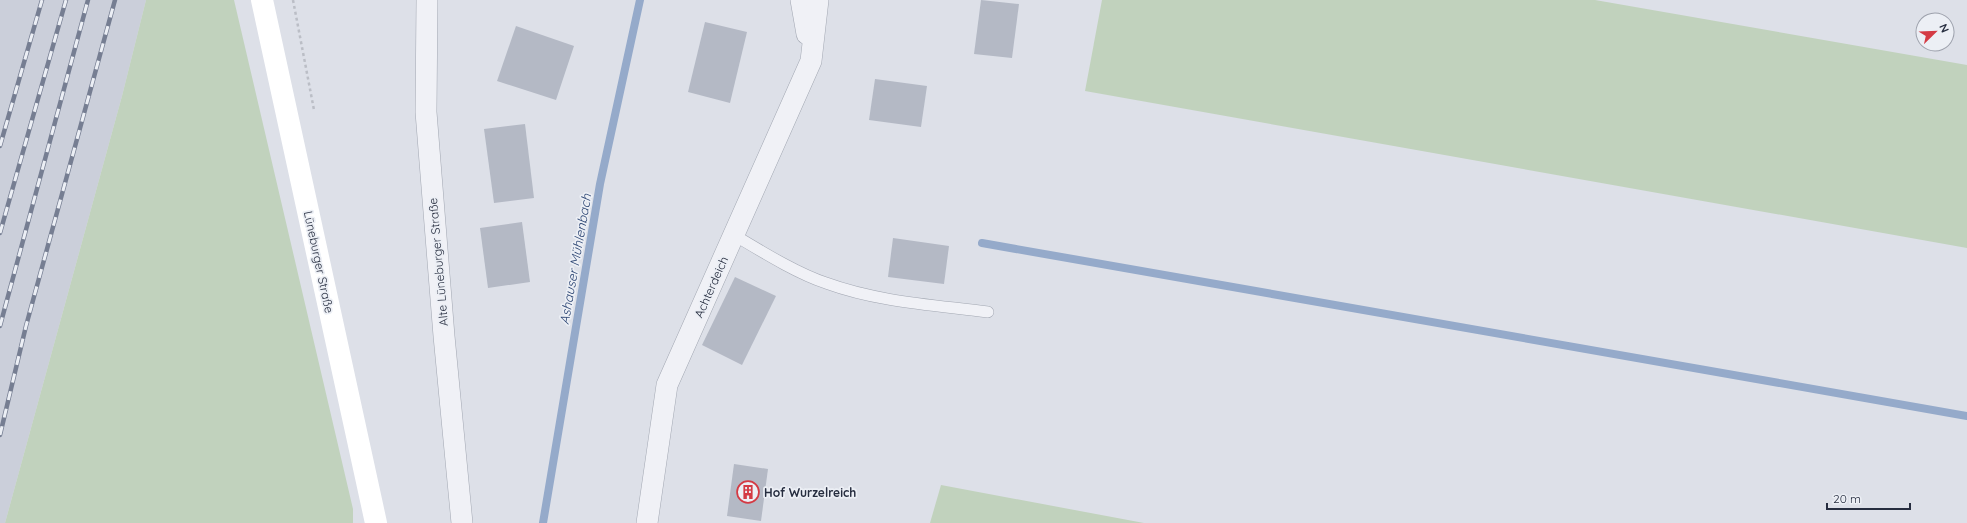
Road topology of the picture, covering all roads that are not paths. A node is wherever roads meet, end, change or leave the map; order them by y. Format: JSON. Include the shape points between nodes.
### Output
{"nodes":[{"id":1,"x":262,"y":0,"type":"edge"},
{"id":2,"x":427,"y":0,"type":"edge"},
{"id":3,"x":802,"y":0,"type":"edge"},
{"id":4,"x":818,"y":0,"type":"edge"},
{"id":5,"x":811,"y":61,"type":"junction"},
{"id":6,"x":734,"y":235,"type":"junction"},
{"id":7,"x":988,"y":312,"type":"dead end"},
{"id":8,"x":376,"y":523,"type":"edge"},
{"id":9,"x":462,"y":523,"type":"edge"},
{"id":10,"x":647,"y":523,"type":"edge"}],
"edges":[{"from":1,"to":8,"type":"main road","name":"Lüneburger Straße"},
{"from":2,"to":9,"type":"street","name":"Alte Lüneburger Straße","via":[[426,112]]},
{"from":3,"to":5,"type":"street"},
{"from":4,"to":5,"type":"street","name":"Achterdeich"},
{"from":5,"to":6,"type":"street","name":"Achterdeich"},
{"from":6,"to":7,"type":"lane","via":[[825,283],[889,300]]},
{"from":6,"to":10,"type":"street","name":"Achterdeich","via":[[667,385]]}]}
